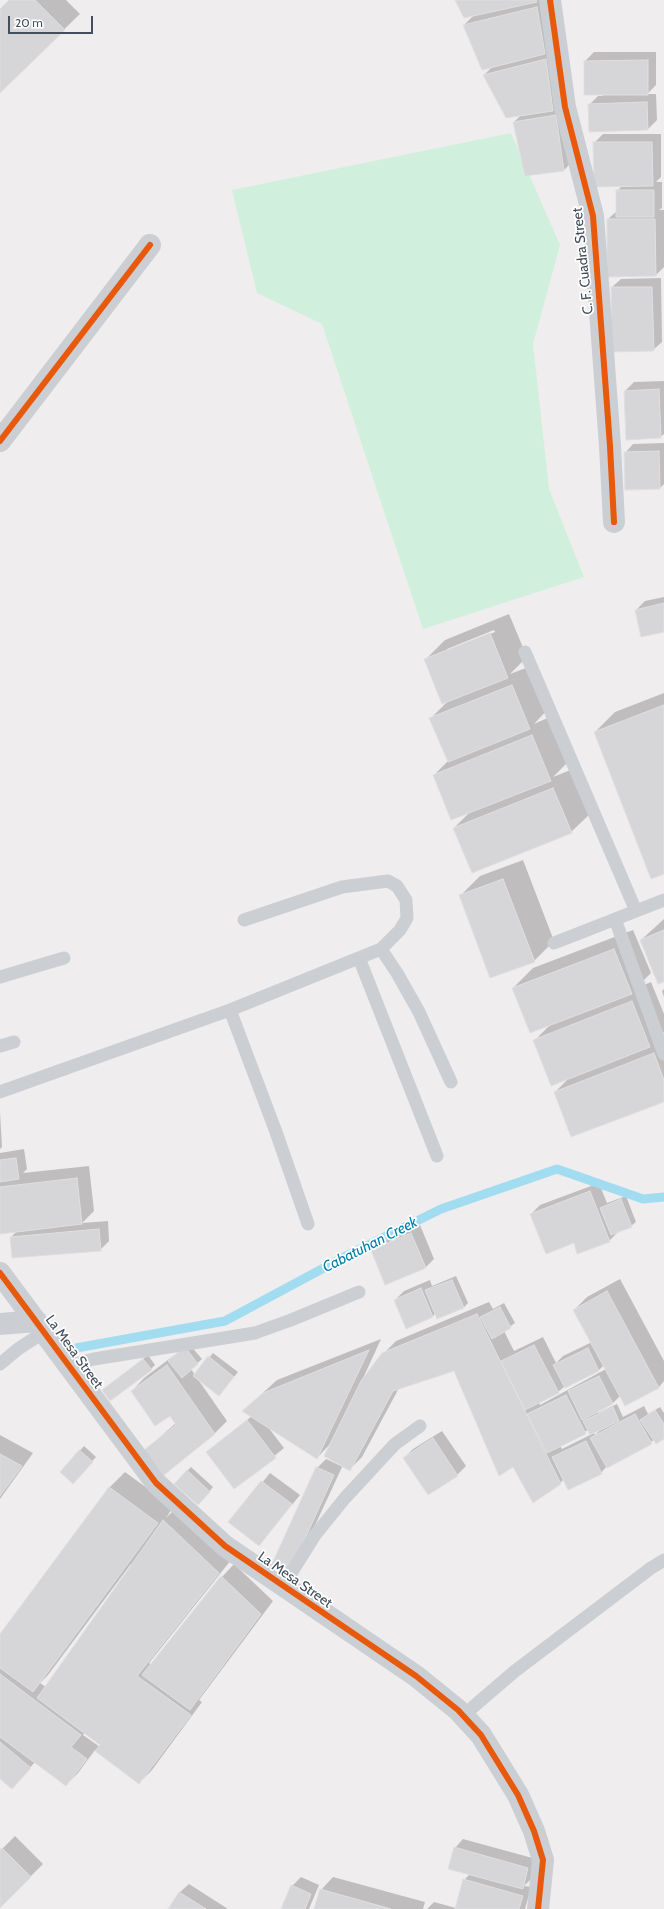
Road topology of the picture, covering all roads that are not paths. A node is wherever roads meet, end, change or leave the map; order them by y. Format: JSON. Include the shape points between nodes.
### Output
{"nodes":[{"id":1,"x":550,"y":0,"type":"edge"},
{"id":2,"x":150,"y":245,"type":"dead end"},
{"id":3,"x":0,"y":441,"type":"edge"},
{"id":4,"x":614,"y":522,"type":"dead end"},
{"id":5,"x":525,"y":652,"type":"dead end"},
{"id":6,"x":664,"y":900,"type":"edge"},
{"id":7,"x":636,"y":911,"type":"junction"},
{"id":8,"x":615,"y":919,"type":"junction"},
{"id":9,"x":244,"y":920,"type":"dead end"},
{"id":10,"x":554,"y":943,"type":"dead end"},
{"id":11,"x":381,"y":949,"type":"junction"},
{"id":12,"x":64,"y":958,"type":"dead end"},
{"id":13,"x":359,"y":958,"type":"junction"},
{"id":14,"x":0,"y":978,"type":"edge"},
{"id":15,"x":230,"y":1010,"type":"junction"},
{"id":16,"x":14,"y":1042,"type":"dead end"},
{"id":17,"x":0,"y":1046,"type":"edge"},
{"id":18,"x":664,"y":1054,"type":"edge"},
{"id":19,"x":451,"y":1082,"type":"dead end"},
{"id":20,"x":0,"y":1092,"type":"edge"},
{"id":21,"x":437,"y":1156,"type":"dead end"},
{"id":22,"x":308,"y":1224,"type":"dead end"},
{"id":23,"x":0,"y":1273,"type":"edge"},
{"id":24,"x":359,"y":1292,"type":"dead end"},
{"id":25,"x":0,"y":1324,"type":"edge"},
{"id":26,"x":52,"y":1343,"type":"junction"},
{"id":27,"x":0,"y":1363,"type":"edge"},
{"id":28,"x":420,"y":1426,"type":"dead end"},
{"id":29,"x":664,"y":1560,"type":"edge"},
{"id":30,"x":283,"y":1586,"type":"junction"},
{"id":31,"x":464,"y":1717,"type":"junction"},
{"id":32,"x":538,"y":1909,"type":"edge"}],
"edges":[{"from":1,"to":4,"type":"street","name":"C. F. Cuadra Street","via":[[566,107],[593,216]]},
{"from":2,"to":3,"type":"street"},
{"from":5,"to":7,"type":"lane"},
{"from":6,"to":7,"type":"lane"},
{"from":7,"to":8,"type":"lane"},
{"from":8,"to":10,"type":"lane"},
{"from":8,"to":18,"type":"lane"},
{"from":9,"to":11,"type":"lane","via":[[342,887],[388,881],[396,886],[406,900],[407,918],[400,930]]},
{"from":11,"to":13,"type":"lane"},
{"from":11,"to":19,"type":"lane","via":[[419,1012]]},
{"from":12,"to":14,"type":"lane"},
{"from":13,"to":15,"type":"lane"},
{"from":13,"to":21,"type":"lane"},
{"from":15,"to":20,"type":"lane"},
{"from":15,"to":22,"type":"lane"},
{"from":16,"to":17,"type":"lane"},
{"from":23,"to":26,"type":"street","name":"La Mesa Street"},
{"from":24,"to":26,"type":"lane","via":[[255,1333],[82,1362]]},
{"from":25,"to":26,"type":"street","via":[[20,1324]]},
{"from":26,"to":27,"type":"lane","via":[[18,1349]]},
{"from":26,"to":30,"type":"street","name":"La Mesa Street","via":[[156,1483],[225,1546]]},
{"from":28,"to":30,"type":"lane","via":[[396,1444],[345,1498],[315,1535]]},
{"from":29,"to":31,"type":"lane","via":[[515,1671]]},
{"from":30,"to":31,"type":"street","name":"La Mesa Street","via":[[416,1676]]},
{"from":31,"to":32,"type":"street","name":"La Mesa Street","via":[[480,1736],[518,1795],[534,1831],[543,1860]]}]}
